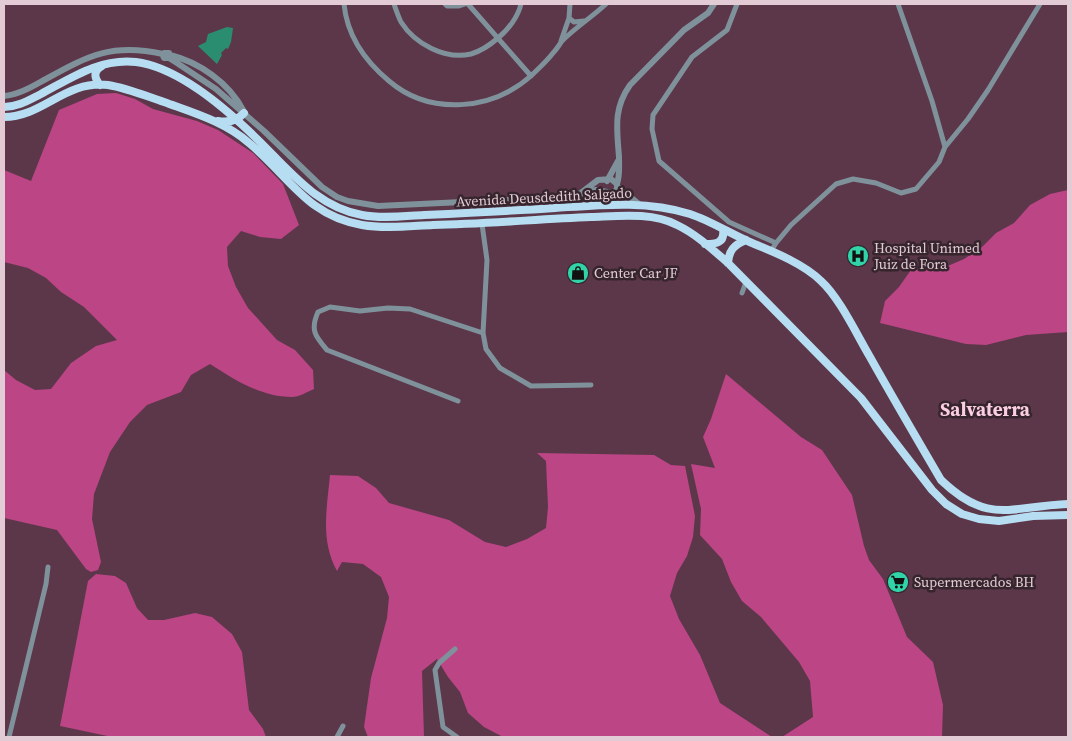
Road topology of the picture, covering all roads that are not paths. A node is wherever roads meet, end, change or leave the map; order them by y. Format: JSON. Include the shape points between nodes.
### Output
{"nodes":[{"id":1,"x":344,"y":4,"type":"edge"},
{"id":2,"x":394,"y":4,"type":"edge"},
{"id":3,"x":445,"y":4,"type":"edge"},
{"id":4,"x":467,"y":4,"type":"edge"},
{"id":5,"x":521,"y":4,"type":"edge"},
{"id":6,"x":570,"y":4,"type":"edge"},
{"id":7,"x":606,"y":4,"type":"edge"},
{"id":8,"x":714,"y":4,"type":"edge"},
{"id":9,"x":737,"y":4,"type":"edge"},
{"id":10,"x":898,"y":4,"type":"edge"},
{"id":11,"x":1040,"y":4,"type":"edge"},
{"id":12,"x":569,"y":18,"type":"junction"},
{"id":13,"x":586,"y":21,"type":"junction"},
{"id":14,"x":499,"y":38,"type":"junction"},
{"id":15,"x":561,"y":42,"type":"junction"},
{"id":16,"x":167,"y":56,"type":"junction"},
{"id":17,"x":106,"y":64,"type":"junction"},
{"id":18,"x":160,"y":67,"type":"junction"},
{"id":19,"x":531,"y":76,"type":"junction"},
{"id":20,"x":222,"y":82,"type":"junction"},
{"id":21,"x":100,"y":85,"type":"junction"},
{"id":22,"x":216,"y":89,"type":"junction"},
{"id":23,"x":4,"y":96,"type":"edge"},
{"id":24,"x":4,"y":107,"type":"edge"},
{"id":25,"x":244,"y":113,"type":"junction"},
{"id":26,"x":4,"y":117,"type":"edge"},
{"id":27,"x":211,"y":119,"type":"junction"},
{"id":28,"x":238,"y":120,"type":"junction"},
{"id":29,"x":945,"y":147,"type":"junction"},
{"id":30,"x":619,"y":160,"type":"junction"},
{"id":31,"x":608,"y":180,"type":"junction"},
{"id":32,"x":618,"y":185,"type":"junction"},
{"id":33,"x":608,"y":192,"type":"junction"},
{"id":34,"x":577,"y":196,"type":"junction"},
{"id":35,"x":606,"y":204,"type":"junction"},
{"id":36,"x":639,"y":204,"type":"junction"},
{"id":37,"x":482,"y":224,"type":"junction"},
{"id":38,"x":723,"y":230,"type":"junction"},
{"id":39,"x":746,"y":240,"type":"junction"},
{"id":40,"x":776,"y":243,"type":"junction"},
{"id":41,"x":705,"y":244,"type":"junction"},
{"id":42,"x":772,"y":251,"type":"junction"},
{"id":43,"x":728,"y":263,"type":"junction"},
{"id":44,"x":746,"y":282,"type":"junction"},
{"id":45,"x":742,"y":293,"type":"dead end"},
{"id":46,"x":483,"y":333,"type":"junction"},
{"id":47,"x":591,"y":385,"type":"dead end"},
{"id":48,"x":458,"y":401,"type":"dead end"},
{"id":49,"x":1068,"y":504,"type":"edge"},
{"id":50,"x":1068,"y":515,"type":"edge"},
{"id":51,"x":48,"y":567,"type":"dead end"},
{"id":52,"x":456,"y":649,"type":"dead end"},
{"id":53,"x":343,"y":726,"type":"dead end"},
{"id":54,"x":8,"y":737,"type":"edge"},
{"id":55,"x":337,"y":737,"type":"edge"},
{"id":56,"x":457,"y":737,"type":"edge"}],
"edges":[{"from":1,"to":19,"type":"street","via":[[351,32],[375,68],[400,90],[428,102],[454,106],[476,103],[499,95]]},
{"from":2,"to":14,"type":"street","via":[[408,32],[442,53],[471,54]]},
{"from":3,"to":4,"type":"street"},
{"from":4,"to":14,"type":"street"},
{"from":5,"to":14,"type":"street","via":[[513,21]]},
{"from":6,"to":12,"type":"street"},
{"from":7,"to":13,"type":"street"},
{"from":8,"to":30,"type":"street","via":[[708,13],[684,30],[623,94],[617,119]]},
{"from":9,"to":40,"type":"street","via":[[726,30],[692,57],[653,114],[652,129],[659,161],[729,222]]},
{"from":10,"to":29,"type":"street"},
{"from":11,"to":29,"type":"street","via":[[988,90]]},
{"from":12,"to":13,"type":"street","via":[[574,22]]},
{"from":12,"to":15,"type":"street"},
{"from":13,"to":15,"type":"street"},
{"from":14,"to":19,"type":"street"},
{"from":15,"to":19,"type":"street"},
{"from":16,"to":18,"type":"street"},
{"from":16,"to":20,"type":"street","via":[[194,64]]},
{"from":16,"to":22,"type":"street"},
{"from":16,"to":23,"type":"street","via":[[136,49],[100,53],[26,90]]},
{"from":17,"to":18,"type":"main road","name":"Avenida Deusdedith Salgado","via":[[131,62]]},
{"from":17,"to":21,"type":"main road","via":[[96,72]]},
{"from":17,"to":24,"type":"main road","name":"Avenida Deusdedith Salgado","via":[[81,72],[21,104]]},
{"from":18,"to":28,"type":"main road","name":"Avenida Deusdedith Salgado","via":[[190,84]]},
{"from":20,"to":22,"type":"street","via":[[219,90]]},
{"from":20,"to":25,"type":"street"},
{"from":21,"to":26,"type":"main road","name":"Avenida Deusdedith Salgado","via":[[68,91],[30,112]]},
{"from":21,"to":27,"type":"main road","name":"Avenida Deusdedith Salgado","via":[[126,89]]},
{"from":22,"to":25,"type":"street"},
{"from":25,"to":28,"type":"main road"},
{"from":25,"to":34,"type":"street","via":[[322,187],[336,197],[355,203],[378,206]]},
{"from":27,"to":28,"type":"main road"},
{"from":27,"to":37,"type":"main road","name":"Avenida Deusdedith Salgado","via":[[248,142],[315,207],[336,218],[384,227]]},
{"from":28,"to":35,"type":"main road","name":"Avenida Deusdedith Salgado","via":[[316,196],[332,206],[362,215],[476,213]]},
{"from":29,"to":40,"type":"street","via":[[939,162],[916,189],[901,193],[876,183],[852,179],[836,184]]},
{"from":30,"to":31,"type":"street"},
{"from":30,"to":32,"type":"street"},
{"from":31,"to":32,"type":"street"},
{"from":31,"to":33,"type":"street","via":[[605,183]]},
{"from":31,"to":34,"type":"street","via":[[592,183]]},
{"from":32,"to":33,"type":"street","via":[[616,191]]},
{"from":32,"to":36,"type":"street"},
{"from":33,"to":34,"type":"street","via":[[596,190]]},
{"from":33,"to":35,"type":"street"},
{"from":35,"to":36,"type":"main road","name":"Avenida Deusdedith Salgado"},
{"from":36,"to":38,"type":"main road","name":"Avenida Deusdedith Salgado","via":[[693,215]]},
{"from":37,"to":41,"type":"main road","name":"Avenida Deusdedith Salgado","via":[[583,218],[658,218],[676,224]]},
{"from":37,"to":46,"type":"street","via":[[487,260]]},
{"from":38,"to":39,"type":"main road","name":"Avenida Deusdedith Salgado"},
{"from":38,"to":41,"type":"main road","via":[[721,241]]},
{"from":39,"to":42,"type":"main road","name":"Avenida Deusdedith Salgado"},
{"from":39,"to":43,"type":"main road","via":[[731,249]]},
{"from":40,"to":42,"type":"street"},
{"from":41,"to":43,"type":"main road","name":"Avenida Deusdedith Salgado"},
{"from":42,"to":49,"type":"main road","name":"Avenida Deusdedith Salgado","via":[[811,272],[830,290],[941,480],[956,494],[981,508],[999,511]]},
{"from":43,"to":44,"type":"main road","name":"Avenida Deusdedith Salgado"},
{"from":44,"to":45,"type":"street"},
{"from":44,"to":50,"type":"main road","name":"Avenida Deusdedith Salgado","via":[[861,398],[946,504],[962,514],[998,521]]},
{"from":46,"to":47,"type":"street","via":[[486,349],[500,368],[532,386]]},
{"from":46,"to":48,"type":"street","via":[[410,309],[360,311],[330,307],[318,312],[313,322],[315,337],[327,350]]},
{"from":51,"to":54,"type":"street"},
{"from":52,"to":56,"type":"street","via":[[439,662],[435,670],[444,727]]},
{"from":53,"to":55,"type":"street"}]}
